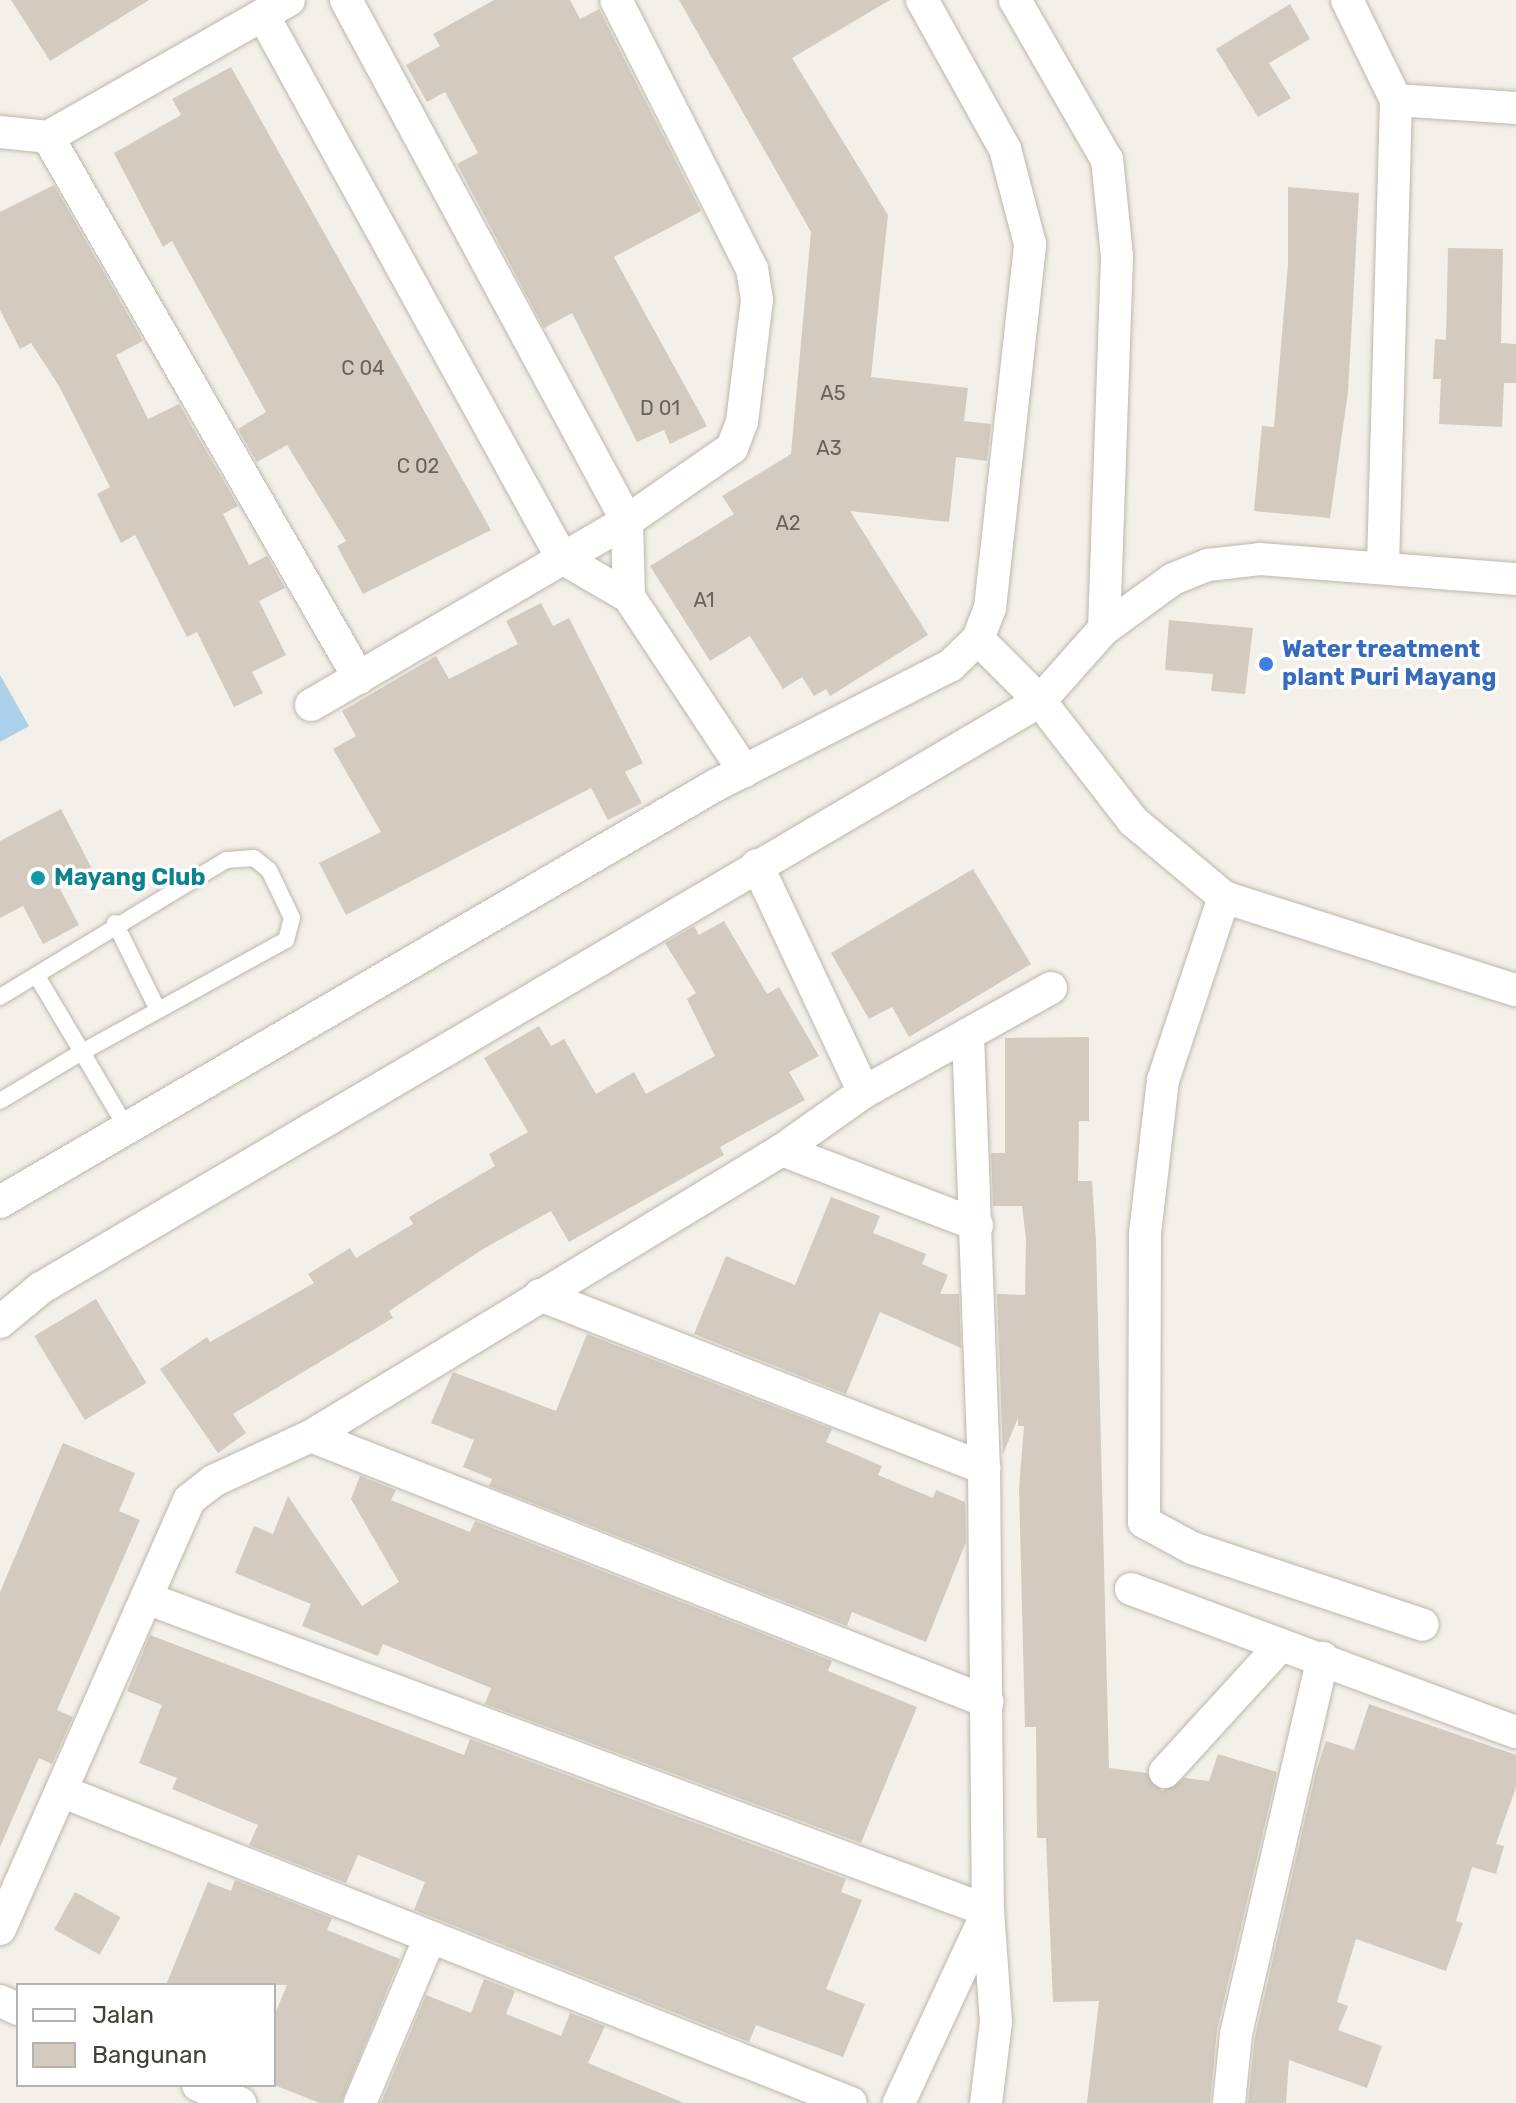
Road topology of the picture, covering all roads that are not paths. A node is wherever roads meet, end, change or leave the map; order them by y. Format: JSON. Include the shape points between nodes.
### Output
{"nodes":[{"id":1,"x":346,"y":0,"type":"edge"},
{"id":2,"x":616,"y":0,"type":"edge"},
{"id":3,"x":922,"y":0,"type":"edge"},
{"id":4,"x":1015,"y":0,"type":"edge"},
{"id":5,"x":1347,"y":0,"type":"edge"},
{"id":6,"x":276,"y":8,"type":"edge"},
{"id":7,"x":1396,"y":100,"type":"junction"},
{"id":8,"x":1516,"y":108,"type":"edge"},
{"id":9,"x":0,"y":132,"type":"edge"},
{"id":10,"x":48,"y":137,"type":"junction"},
{"id":11,"x":627,"y":521,"type":"junction"},
{"id":12,"x":562,"y":558,"type":"junction"},
{"id":13,"x":1383,"y":568,"type":"junction"},
{"id":14,"x":1516,"y":579,"type":"edge"},
{"id":15,"x":629,"y":597,"type":"junction"},
{"id":16,"x":1104,"y":629,"type":"junction"},
{"id":17,"x":978,"y":639,"type":"junction"},
{"id":18,"x":359,"y":678,"type":"junction"},
{"id":19,"x":1040,"y":701,"type":"junction"},
{"id":20,"x":311,"y":705,"type":"dead end"},
{"id":21,"x":744,"y":771,"type":"junction"},
{"id":22,"x":757,"y":865,"type":"junction"},
{"id":23,"x":1224,"y":897,"type":"junction"},
{"id":24,"x":115,"y":923,"type":"junction"},
{"id":25,"x":38,"y":978,"type":"junction"},
{"id":26,"x":1051,"y":988,"type":"dead end"},
{"id":27,"x":1516,"y":990,"type":"edge"},
{"id":28,"x":0,"y":997,"type":"edge"},
{"id":29,"x":158,"y":1010,"type":"junction"},
{"id":30,"x":968,"y":1034,"type":"junction"},
{"id":31,"x":82,"y":1052,"type":"junction"},
{"id":32,"x":864,"y":1092,"type":"junction"},
{"id":33,"x":0,"y":1101,"type":"edge"},
{"id":34,"x":126,"y":1127,"type":"junction"},
{"id":35,"x":782,"y":1150,"type":"junction"},
{"id":36,"x":0,"y":1202,"type":"edge"},
{"id":37,"x":977,"y":1225,"type":"junction"},
{"id":38,"x":540,"y":1295,"type":"junction"},
{"id":39,"x":0,"y":1322,"type":"edge"},
{"id":40,"x":311,"y":1436,"type":"junction"},
{"id":41,"x":984,"y":1468,"type":"junction"},
{"id":42,"x":1131,"y":1589,"type":"dead end"},
{"id":43,"x":146,"y":1598,"type":"junction"},
{"id":44,"x":1423,"y":1625,"type":"dead end"},
{"id":45,"x":1281,"y":1645,"type":"junction"},
{"id":46,"x":1323,"y":1658,"type":"junction"},
{"id":47,"x":988,"y":1702,"type":"junction"},
{"id":48,"x":1516,"y":1732,"type":"edge"},
{"id":49,"x":1165,"y":1772,"type":"dead end"},
{"id":50,"x":61,"y":1791,"type":"junction"},
{"id":51,"x":12,"y":1871,"type":"edge"},
{"id":52,"x":988,"y":1911,"type":"junction"},
{"id":53,"x":2,"y":1920,"type":"edge"},
{"id":54,"x":430,"y":1937,"type":"junction"},
{"id":55,"x":203,"y":2087,"type":"edge"},
{"id":56,"x":240,"y":2103,"type":"edge"},
{"id":57,"x":360,"y":2103,"type":"edge"},
{"id":58,"x":851,"y":2103,"type":"edge"},
{"id":59,"x":899,"y":2103,"type":"edge"},
{"id":60,"x":986,"y":2103,"type":"edge"},
{"id":61,"x":1229,"y":2103,"type":"edge"}],
"edges":[{"from":1,"to":11,"type":"street"},
{"from":2,"to":11,"type":"street","via":[[752,269],[757,300],[742,422],[732,448]]},
{"from":3,"to":17,"type":"street","via":[[1005,149],[1030,244],[990,608]]},
{"from":4,"to":16,"type":"street","via":[[1107,160],[1117,256]]},
{"from":5,"to":7,"type":"street"},
{"from":6,"to":10,"type":"street"},
{"from":6,"to":12,"type":"street"},
{"from":7,"to":8,"type":"street"},
{"from":7,"to":13,"type":"street"},
{"from":9,"to":10,"type":"street"},
{"from":10,"to":18,"type":"street"},
{"from":11,"to":12,"type":"street"},
{"from":11,"to":15,"type":"street"},
{"from":12,"to":15,"type":"street"},
{"from":12,"to":18,"type":"street"},
{"from":13,"to":14,"type":"street"},
{"from":13,"to":16,"type":"street","via":[[1260,559],[1208,565],[1173,579]]},
{"from":15,"to":21,"type":"street"},
{"from":16,"to":19,"type":"street"},
{"from":17,"to":19,"type":"street"},
{"from":17,"to":21,"type":"street","via":[[950,666]]},
{"from":18,"to":20,"type":"street"},
{"from":19,"to":22,"type":"street"},
{"from":19,"to":23,"type":"street","via":[[1133,821]]},
{"from":21,"to":34,"type":"street"},
{"from":22,"to":32,"type":"street"},
{"from":22,"to":39,"type":"street","via":[[41,1288]]},
{"from":23,"to":27,"type":"street"},
{"from":23,"to":44,"type":"street","via":[[1163,1080],[1145,1234],[1144,1522],[1192,1548]]},
{"from":24,"to":25,"type":"lane"},
{"from":24,"to":29,"type":"lane"},
{"from":24,"to":29,"type":"lane","via":[[226,860],[254,858],[284,895],[292,918],[286,940]]},
{"from":25,"to":28,"type":"lane"},
{"from":25,"to":31,"type":"lane"},
{"from":26,"to":30,"type":"street"},
{"from":29,"to":31,"type":"lane"},
{"from":30,"to":32,"type":"street"},
{"from":30,"to":37,"type":"street"},
{"from":31,"to":33,"type":"lane"},
{"from":31,"to":34,"type":"lane"},
{"from":32,"to":35,"type":"street"},
{"from":34,"to":36,"type":"street"},
{"from":35,"to":37,"type":"street"},
{"from":35,"to":38,"type":"street"},
{"from":37,"to":41,"type":"street"},
{"from":38,"to":40,"type":"street"},
{"from":38,"to":41,"type":"street"},
{"from":40,"to":43,"type":"street","via":[[213,1481],[189,1500]]},
{"from":40,"to":47,"type":"street"},
{"from":41,"to":47,"type":"street"},
{"from":42,"to":45,"type":"street"},
{"from":43,"to":50,"type":"street"},
{"from":43,"to":52,"type":"street"},
{"from":45,"to":46,"type":"street"},
{"from":45,"to":49,"type":"street"},
{"from":46,"to":48,"type":"street"},
{"from":46,"to":61,"type":"street","via":[[1236,2034]]},
{"from":47,"to":52,"type":"street"},
{"from":50,"to":51,"type":"street"},
{"from":50,"to":54,"type":"street"},
{"from":51,"to":53,"type":"street"},
{"from":52,"to":59,"type":"street"},
{"from":52,"to":60,"type":"street","via":[[996,2022]]},
{"from":54,"to":57,"type":"street"},
{"from":54,"to":58,"type":"street"},
{"from":55,"to":56,"type":"street"}]}
